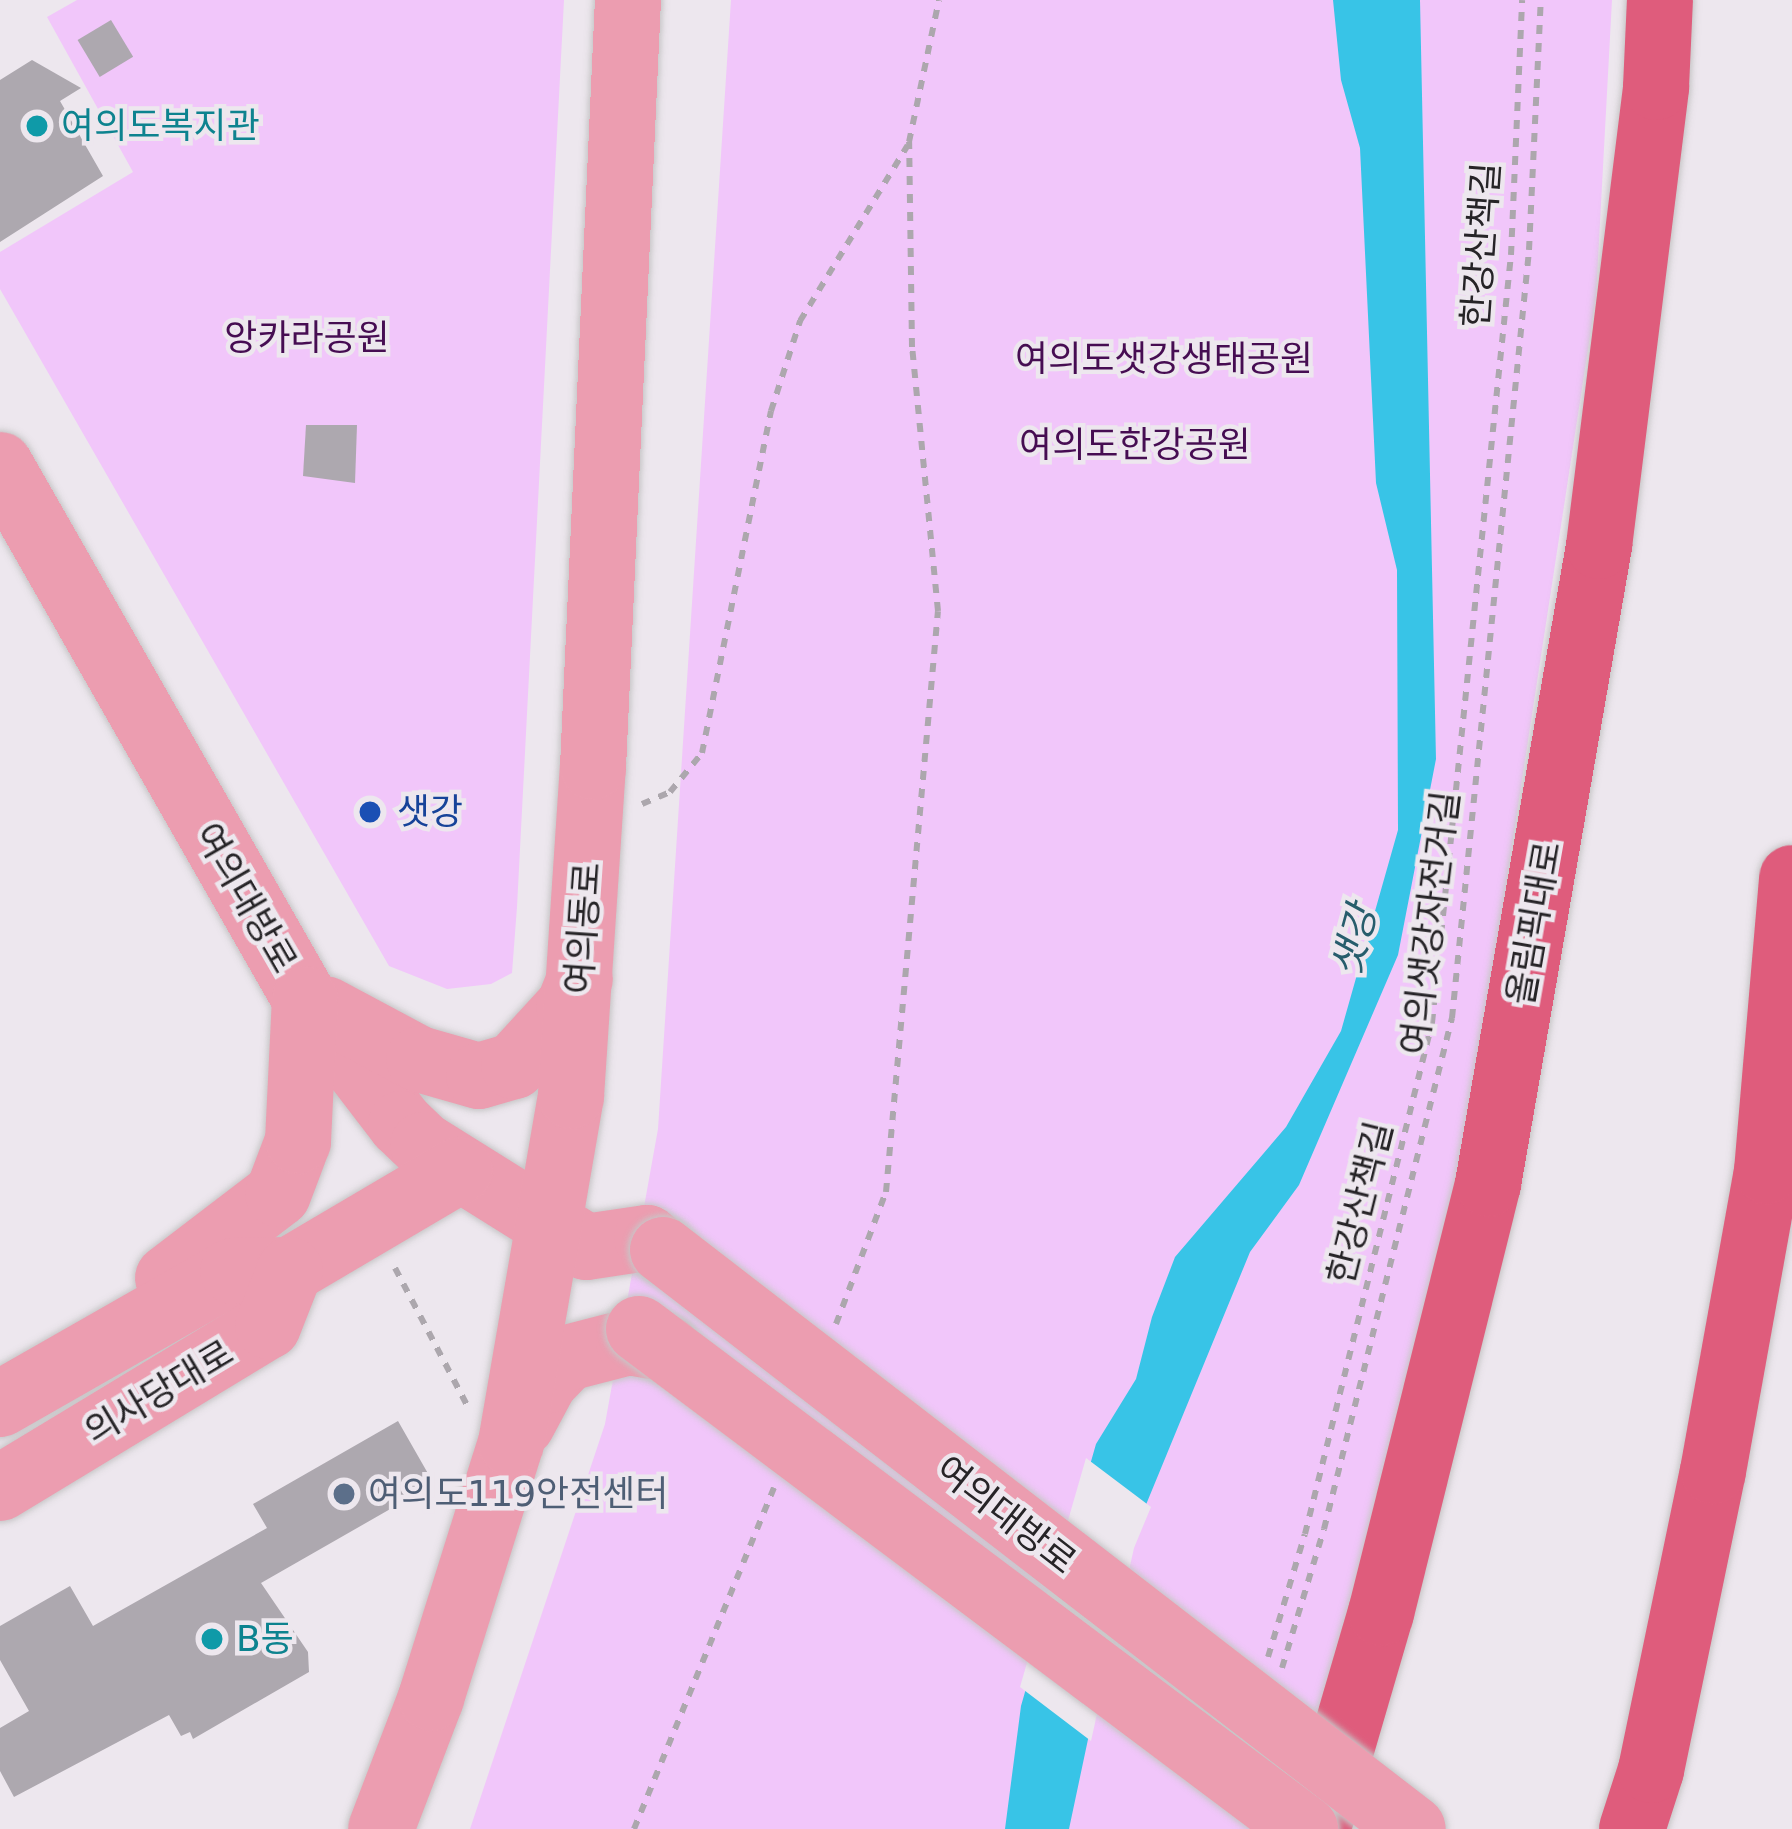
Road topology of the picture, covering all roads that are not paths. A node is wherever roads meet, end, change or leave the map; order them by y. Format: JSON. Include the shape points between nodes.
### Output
{"nodes":[{"id":1,"x":628,"y":0,"type":"edge"},
{"id":2,"x":1660,"y":0,"type":"edge"},
{"id":3,"x":0,"y":465,"type":"edge"},
{"id":4,"x":1792,"y":878,"type":"edge"},
{"id":5,"x":581,"y":976,"type":"junction"},
{"id":6,"x":305,"y":1000,"type":"junction"},
{"id":7,"x":460,"y":1170,"type":"junction"},
{"id":8,"x":566,"y":1236,"type":"junction"},
{"id":9,"x":290,"y":1270,"type":"junction"},
{"id":10,"x":154,"y":1315,"type":"junction"},
{"id":11,"x":645,"y":1340,"type":"junction"},
{"id":12,"x":0,"y":1404,"type":"edge"},
{"id":13,"x":490,"y":1426,"type":"junction"},
{"id":14,"x":0,"y":1488,"type":"edge"},
{"id":15,"x":381,"y":1829,"type":"edge"},
{"id":16,"x":1305,"y":1829,"type":"edge"},
{"id":17,"x":1318,"y":1829,"type":"edge"},
{"id":18,"x":1413,"y":1829,"type":"edge"},
{"id":19,"x":1632,"y":1829,"type":"edge"}],
"edges":[{"from":1,"to":5,"type":"main road","name":"여의동로"},
{"from":2,"to":17,"type":"highway","name":"올림픽대로","via":[[1600,546],[1488,1184]]},
{"from":3,"to":6,"type":"main road","name":"여의대방로"},
{"from":4,"to":19,"type":"highway","via":[[1767,1171],[1713,1471]]},
{"from":5,"to":6,"type":"main road","via":[[569,1006],[514,1066],[479,1076],[419,1059]]},
{"from":5,"to":8,"type":"main road","name":"여의동로"},
{"from":6,"to":7,"type":"main road","name":"여의대방로","via":[[401,1124]]},
{"from":6,"to":10,"type":"main road","via":[[298,1141],[278,1194],[168,1277]]},
{"from":7,"to":8,"type":"main road","name":"여의대방로"},
{"from":7,"to":9,"type":"main road","name":"의사당대로"},
{"from":8,"to":11,"type":"main road","name":"여의대방로","via":[[605,1303]]},
{"from":8,"to":13,"type":"main road","name":"여의동로"},
{"from":8,"to":18,"type":"main road","name":"여의대방로","bridge":true,"via":[[647,1238]]},
{"from":9,"to":10,"type":"main road","name":"의사당대로","via":[[233,1271]]},
{"from":9,"to":14,"type":"main road","name":"의사당대로","via":[[268,1326]]},
{"from":10,"to":12,"type":"main road","name":"의사당대로"},
{"from":11,"to":13,"type":"main road","via":[[567,1358]]},
{"from":11,"to":16,"type":"main road","name":"여의대방로","bridge":true},
{"from":13,"to":15,"type":"main road","name":"여의동로","via":[[430,1698]]}]}
